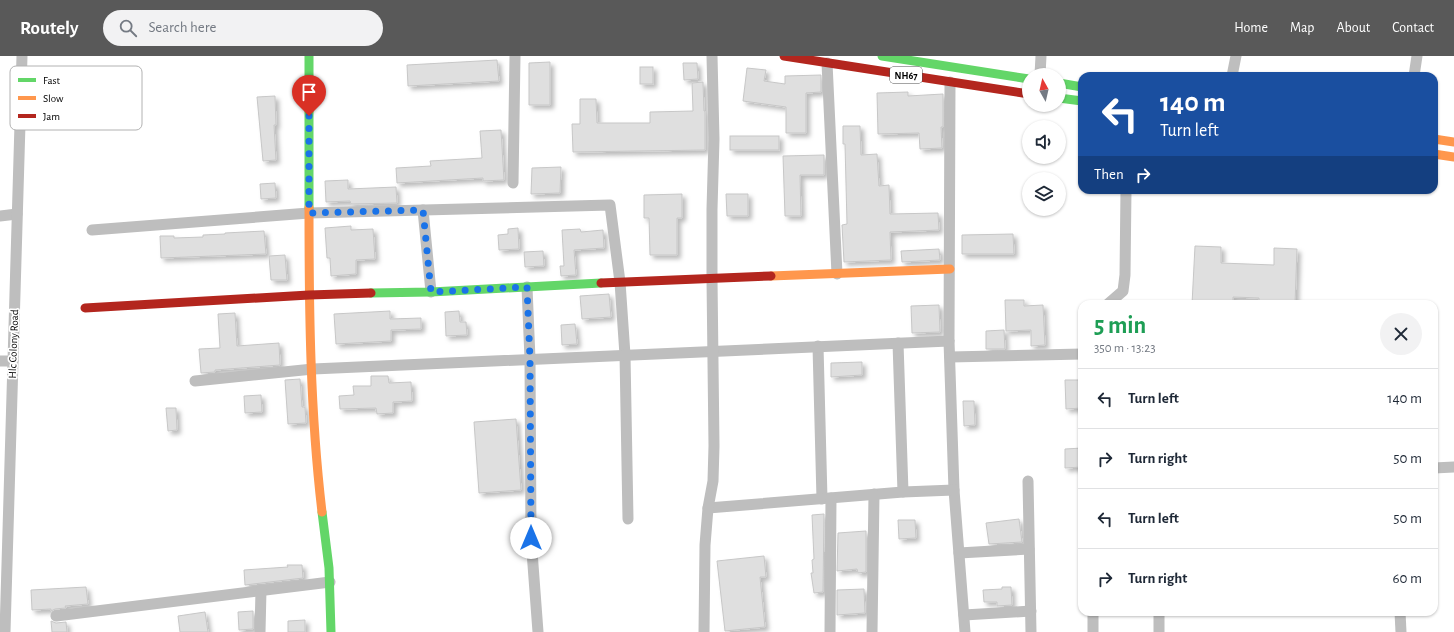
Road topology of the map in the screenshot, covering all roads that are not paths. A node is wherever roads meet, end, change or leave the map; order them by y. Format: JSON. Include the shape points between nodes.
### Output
{"nodes":[{"id":1,"x":22,"y":56,"type":"edge"},
{"id":2,"x":309,"y":56,"type":"edge"},
{"id":3,"x":515,"y":56,"type":"edge"},
{"id":4,"x":712,"y":56,"type":"edge"},
{"id":5,"x":784,"y":56,"type":"edge"},
{"id":6,"x":882,"y":56,"type":"edge"},
{"id":7,"x":1041,"y":56,"type":"edge"},
{"id":8,"x":1236,"y":56,"type":"edge"},
{"id":9,"x":1417,"y":56,"type":"edge"},
{"id":10,"x":919,"y":59,"type":"edge"},
{"id":11,"x":827,"y":63,"type":"junction"},
{"id":12,"x":22,"y":66,"type":"edge"},
{"id":13,"x":1040,"y":68,"type":"edge"},
{"id":14,"x":1233,"y":72,"type":"edge"},
{"id":15,"x":1415,"y":72,"type":"edge"},
{"id":16,"x":1022,"y":78,"type":"edge"},
{"id":17,"x":950,"y":82,"type":"junction"},
{"id":18,"x":1066,"y":84,"type":"edge"},
{"id":19,"x":1078,"y":86,"type":"edge"},
{"id":20,"x":1022,"y":93,"type":"edge"},
{"id":21,"x":1066,"y":99,"type":"edge"},
{"id":22,"x":1078,"y":100,"type":"edge"},
{"id":23,"x":20,"y":130,"type":"edge"},
{"id":24,"x":1438,"y":140,"type":"edge"},
{"id":25,"x":1454,"y":142,"type":"edge"},
{"id":26,"x":1438,"y":155,"type":"edge"},
{"id":27,"x":1454,"y":157,"type":"edge"},
{"id":28,"x":513,"y":184,"type":"dead end"},
{"id":29,"x":1126,"y":194,"type":"edge"},
{"id":30,"x":423,"y":210,"type":"junction"},
{"id":31,"x":309,"y":213,"type":"junction"},
{"id":32,"x":17,"y":214,"type":"junction"},
{"id":33,"x":0,"y":216,"type":"edge"},
{"id":34,"x":92,"y":230,"type":"dead end"},
{"id":35,"x":950,"y":269,"type":"junction"},
{"id":36,"x":836,"y":274,"type":"junction"},
{"id":37,"x":712,"y":279,"type":"junction"},
{"id":38,"x":620,"y":282,"type":"junction"},
{"id":39,"x":527,"y":287,"type":"junction"},
{"id":40,"x":431,"y":292,"type":"junction"},
{"id":41,"x":309,"y":295,"type":"junction"},
{"id":42,"x":1113,"y":300,"type":"edge"},
{"id":43,"x":85,"y":308,"type":"dead end"},
{"id":44,"x":949,"y":341,"type":"junction"},
{"id":45,"x":898,"y":343,"type":"junction"},
{"id":46,"x":818,"y":346,"type":"junction"},
{"id":47,"x":713,"y":351,"type":"junction"},
{"id":48,"x":1078,"y":354,"type":"edge"},
{"id":49,"x":625,"y":355,"type":"junction"},
{"id":50,"x":950,"y":357,"type":"junction"},
{"id":51,"x":530,"y":359,"type":"junction"},
{"id":52,"x":0,"y":361,"type":"edge"},
{"id":53,"x":13,"y":361,"type":"junction"},
{"id":54,"x":313,"y":369,"type":"junction"},
{"id":55,"x":195,"y":381,"type":"dead end"},
{"id":56,"x":1454,"y":467,"type":"edge"},
{"id":57,"x":1438,"y":468,"type":"edge"},
{"id":58,"x":1028,"y":482,"type":"dead end"},
{"id":59,"x":954,"y":490,"type":"junction"},
{"id":60,"x":902,"y":492,"type":"junction"},
{"id":61,"x":874,"y":494,"type":"junction"},
{"id":62,"x":827,"y":498,"type":"junction"},
{"id":63,"x":708,"y":508,"type":"junction"},
{"id":64,"x":628,"y":518,"type":"dead end"},
{"id":65,"x":1030,"y":549,"type":"junction"},
{"id":66,"x":959,"y":553,"type":"junction"},
{"id":67,"x":330,"y":582,"type":"junction"},
{"id":68,"x":261,"y":590,"type":"junction"},
{"id":69,"x":1031,"y":611,"type":"junction"},
{"id":70,"x":964,"y":615,"type":"junction"},
{"id":71,"x":56,"y":616,"type":"dead end"},
{"id":72,"x":1092,"y":616,"type":"edge"},
{"id":73,"x":1159,"y":616,"type":"edge"},
{"id":74,"x":1400,"y":616,"type":"edge"},
{"id":75,"x":5,"y":632,"type":"edge"},
{"id":76,"x":260,"y":632,"type":"edge"},
{"id":77,"x":331,"y":632,"type":"edge"},
{"id":78,"x":538,"y":632,"type":"edge"},
{"id":79,"x":704,"y":632,"type":"edge"},
{"id":80,"x":830,"y":632,"type":"edge"},
{"id":81,"x":872,"y":632,"type":"edge"},
{"id":82,"x":965,"y":632,"type":"edge"},
{"id":83,"x":1031,"y":632,"type":"edge"},
{"id":84,"x":1092,"y":632,"type":"edge"},
{"id":85,"x":1160,"y":632,"type":"edge"},
{"id":86,"x":1401,"y":632,"type":"edge"}],
"edges":[{"from":1,"to":12,"type":"street","name":"Hlc Colony Road"},
{"from":2,"to":31,"type":"main road"},
{"from":3,"to":28,"type":"street"},
{"from":4,"to":37,"type":"street"},
{"from":5,"to":11,"type":"main road","number":"NH67"},
{"from":6,"to":10,"type":"main road","number":"NH67"},
{"from":7,"to":13,"type":"street"},
{"from":8,"to":14,"type":"street"},
{"from":9,"to":15,"type":"street"},
{"from":10,"to":16,"type":"main road","number":"NH67"},
{"from":11,"to":17,"type":"main road","number":"NH67"},
{"from":11,"to":36,"type":"street"},
{"from":17,"to":20,"type":"main road","number":"NH67"},
{"from":17,"to":35,"type":"street"},
{"from":18,"to":19,"type":"main road"},
{"from":21,"to":22,"type":"main road"},
{"from":23,"to":32,"type":"street","name":"Hlc Colony Road"},
{"from":24,"to":25,"type":"main road"},
{"from":26,"to":27,"type":"main road"},
{"from":29,"to":42,"type":"street","via":[[1123,291]]},
{"from":30,"to":31,"type":"street"},
{"from":30,"to":38,"type":"street","via":[[610,205]]},
{"from":30,"to":40,"type":"street"},
{"from":31,"to":34,"type":"street"},
{"from":31,"to":41,"type":"main road"},
{"from":32,"to":33,"type":"street"},
{"from":32,"to":53,"type":"street","name":"Hlc Colony Road"},
{"from":35,"to":36,"type":"main road"},
{"from":35,"to":44,"type":"street"},
{"from":36,"to":37,"type":"main road"},
{"from":37,"to":38,"type":"main road"},
{"from":37,"to":47,"type":"street"},
{"from":38,"to":39,"type":"main road"},
{"from":38,"to":49,"type":"street"},
{"from":39,"to":40,"type":"main road"},
{"from":39,"to":51,"type":"street"},
{"from":40,"to":41,"type":"main road"},
{"from":41,"to":43,"type":"main road"},
{"from":41,"to":54,"type":"main road"},
{"from":44,"to":45,"type":"street"},
{"from":44,"to":50,"type":"street"},
{"from":45,"to":46,"type":"street"},
{"from":45,"to":60,"type":"street"},
{"from":46,"to":47,"type":"street"},
{"from":46,"to":62,"type":"street"},
{"from":47,"to":49,"type":"street"},
{"from":47,"to":63,"type":"street","via":[[714,460]]},
{"from":48,"to":50,"type":"street"},
{"from":49,"to":51,"type":"street"},
{"from":49,"to":64,"type":"street"},
{"from":50,"to":59,"type":"street"},
{"from":51,"to":54,"type":"street"},
{"from":51,"to":78,"type":"street","via":[[531,538]]},
{"from":52,"to":53,"type":"street"},
{"from":53,"to":75,"type":"street","name":"Hlc Colony Road"},
{"from":54,"to":55,"type":"street"},
{"from":54,"to":67,"type":"main road","via":[[319,485]]},
{"from":56,"to":57,"type":"street"},
{"from":58,"to":65,"type":"street"},
{"from":59,"to":60,"type":"street"},
{"from":59,"to":66,"type":"street"},
{"from":60,"to":61,"type":"street"},
{"from":61,"to":62,"type":"street"},
{"from":61,"to":81,"type":"street"},
{"from":62,"to":63,"type":"street"},
{"from":62,"to":80,"type":"street"},
{"from":63,"to":79,"type":"street"},
{"from":65,"to":66,"type":"street"},
{"from":65,"to":69,"type":"street"},
{"from":66,"to":70,"type":"street"},
{"from":67,"to":68,"type":"street"},
{"from":67,"to":77,"type":"main road"},
{"from":68,"to":71,"type":"street"},
{"from":68,"to":76,"type":"street"},
{"from":69,"to":70,"type":"street"},
{"from":69,"to":83,"type":"street"},
{"from":70,"to":82,"type":"street"},
{"from":72,"to":84,"type":"street"},
{"from":73,"to":85,"type":"street"},
{"from":74,"to":86,"type":"street"}]}
